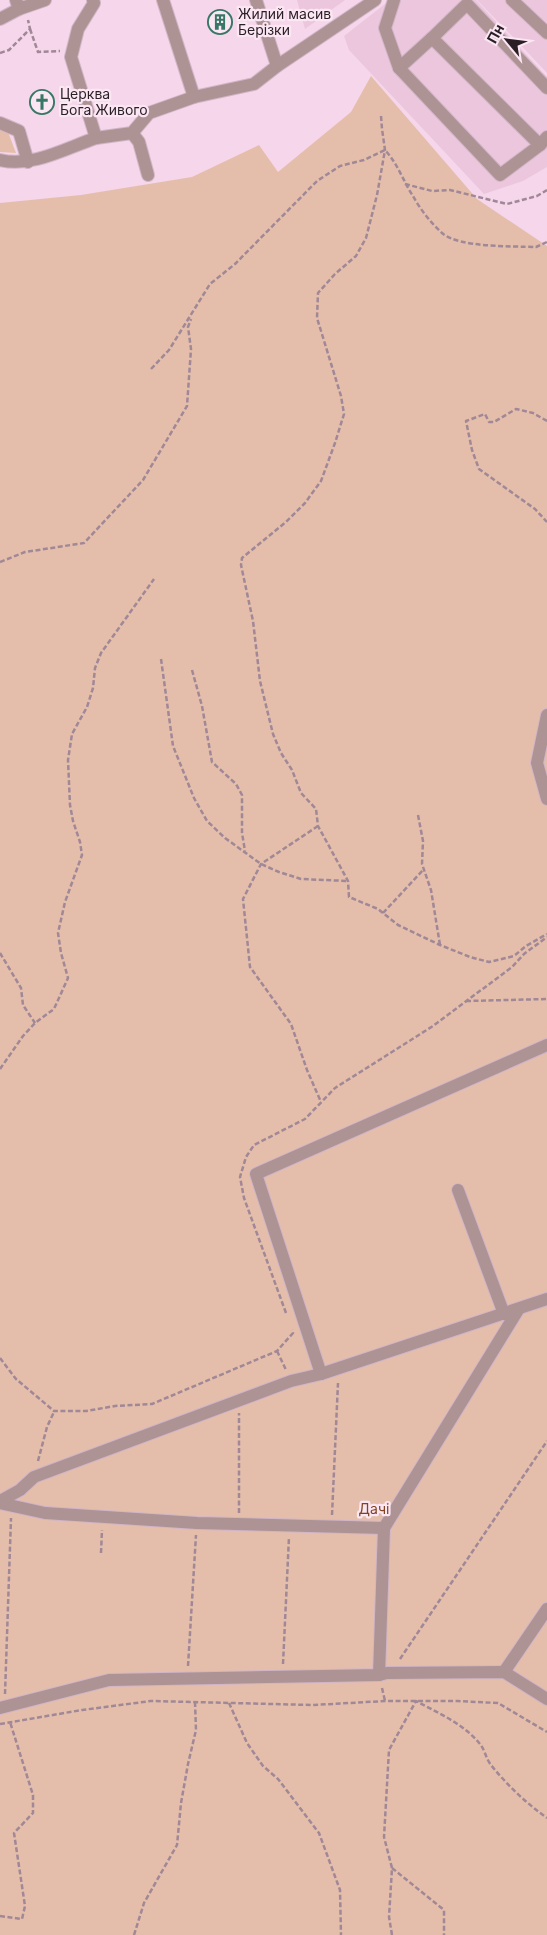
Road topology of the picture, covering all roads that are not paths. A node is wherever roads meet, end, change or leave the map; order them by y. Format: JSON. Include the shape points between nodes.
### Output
{"nodes":[{"id":1,"x":45,"y":0,"type":"edge"},
{"id":2,"x":93,"y":0,"type":"edge"},
{"id":3,"x":163,"y":0,"type":"edge"},
{"id":4,"x":256,"y":0,"type":"edge"},
{"id":5,"x":375,"y":0,"type":"edge"},
{"id":6,"x":394,"y":0,"type":"edge"},
{"id":7,"x":512,"y":0,"type":"edge"},
{"id":8,"x":17,"y":5,"type":"edge"},
{"id":9,"x":0,"y":19,"type":"edge"},
{"id":10,"x":546,"y":29,"type":"edge"},
{"id":11,"x":432,"y":38,"type":"junction"},
{"id":12,"x":276,"y":66,"type":"junction"},
{"id":13,"x":399,"y":68,"type":"junction"},
{"id":14,"x":547,"y":88,"type":"edge"},
{"id":15,"x":194,"y":97,"type":"junction"},
{"id":16,"x":0,"y":123,"type":"edge"},
{"id":17,"x":132,"y":133,"type":"junction"},
{"id":18,"x":96,"y":138,"type":"junction"},
{"id":19,"x":543,"y":141,"type":"edge"},
{"id":20,"x":0,"y":160,"type":"edge"},
{"id":21,"x":28,"y":162,"type":"junction"},
{"id":22,"x":148,"y":175,"type":"dead end"},
{"id":23,"x":547,"y":715,"type":"edge"},
{"id":24,"x":547,"y":799,"type":"edge"},
{"id":25,"x":547,"y":1045,"type":"edge"},
{"id":26,"x":458,"y":1190,"type":"dead end"},
{"id":27,"x":547,"y":1299,"type":"edge"},
{"id":28,"x":518,"y":1310,"type":"junction"},
{"id":29,"x":504,"y":1314,"type":"junction"},
{"id":30,"x":321,"y":1374,"type":"junction"},
{"id":31,"x":4,"y":1503,"type":"edge"},
{"id":32,"x":384,"y":1528,"type":"junction"},
{"id":33,"x":547,"y":1609,"type":"edge"},
{"id":34,"x":504,"y":1672,"type":"junction"},
{"id":35,"x":383,"y":1674,"type":"junction"},
{"id":36,"x":547,"y":1699,"type":"edge"},
{"id":37,"x":2,"y":1707,"type":"edge"}],
"edges":[{"from":1,"to":8,"type":"street"},
{"from":2,"to":18,"type":"street","via":[[78,29],[71,57]]},
{"from":3,"to":15,"type":"street"},
{"from":4,"to":12,"type":"street"},
{"from":5,"to":12,"type":"street"},
{"from":6,"to":13,"type":"street","via":[[385,28]]},
{"from":7,"to":10,"type":"street"},
{"from":8,"to":9,"type":"street"},
{"from":11,"to":13,"type":"street"},
{"from":11,"to":14,"type":"street","via":[[467,4]]},
{"from":11,"to":19,"type":"street"},
{"from":12,"to":15,"type":"street","via":[[254,84]]},
{"from":13,"to":19,"type":"street","via":[[500,175]]},
{"from":15,"to":17,"type":"street","via":[[149,113]]},
{"from":16,"to":21,"type":"street","via":[[19,130]]},
{"from":17,"to":18,"type":"street"},
{"from":17,"to":22,"type":"street","via":[[139,142]]},
{"from":18,"to":21,"type":"street"},
{"from":20,"to":21,"type":"street"},
{"from":23,"to":24,"type":"street","via":[[537,763]]},
{"from":25,"to":30,"type":"street","via":[[256,1174]]},
{"from":26,"to":29,"type":"street"},
{"from":27,"to":28,"type":"street"},
{"from":28,"to":29,"type":"street"},
{"from":28,"to":32,"type":"street"},
{"from":29,"to":30,"type":"street"},
{"from":30,"to":31,"type":"street","via":[[291,1381],[34,1477]]},
{"from":31,"to":32,"type":"street","via":[[45,1513],[197,1523]]},
{"from":32,"to":35,"type":"street"},
{"from":33,"to":34,"type":"street"},
{"from":34,"to":35,"type":"street"},
{"from":34,"to":36,"type":"street"},
{"from":35,"to":37,"type":"street","via":[[109,1680]]}]}
